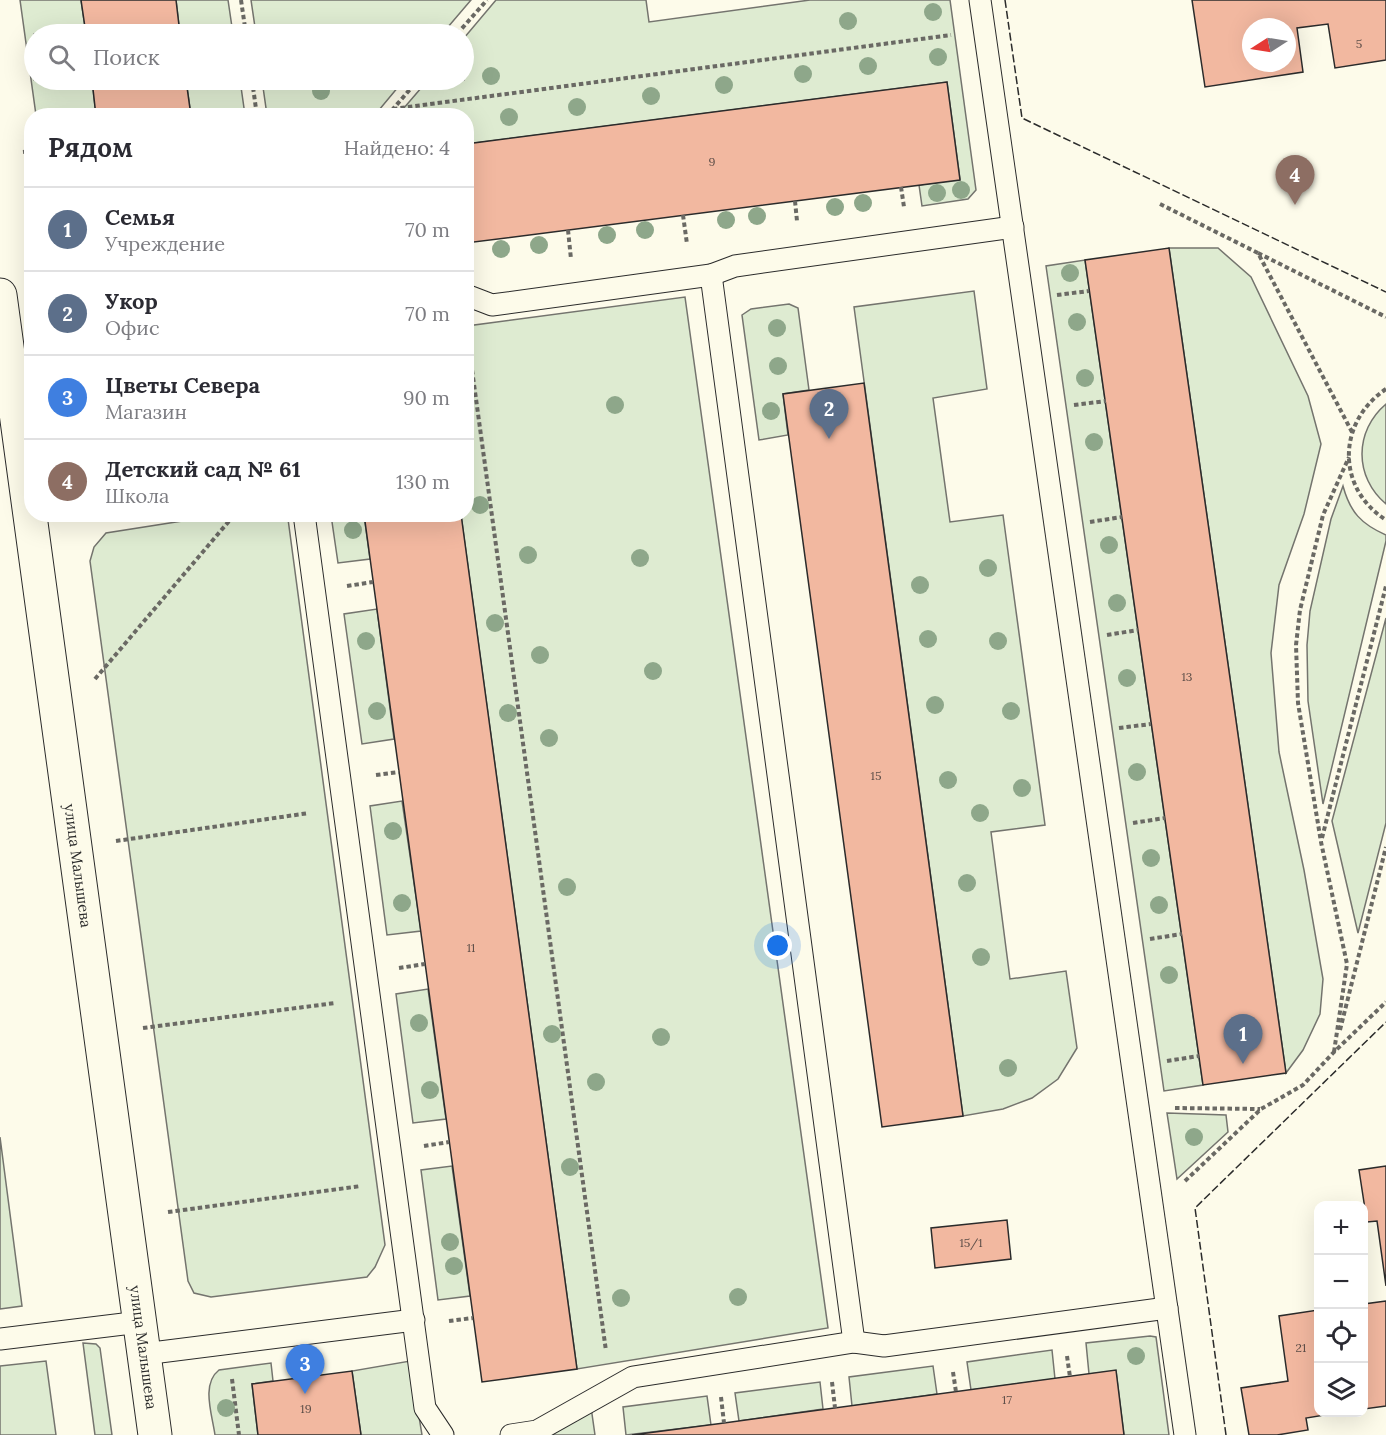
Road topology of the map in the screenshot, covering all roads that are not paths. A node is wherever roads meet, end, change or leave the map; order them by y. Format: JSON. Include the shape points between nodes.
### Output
{"nodes":[{"id":1,"x":980,"y":0,"type":"edge"},
{"id":2,"x":1013,"y":228,"type":"junction"},
{"id":3,"x":711,"y":275,"type":"junction"},
{"id":4,"x":0,"y":296,"type":"edge"},
{"id":5,"x":474,"y":299,"type":"edge"},
{"id":6,"x":24,"y":462,"type":"edge"},
{"id":7,"x":32,"y":522,"type":"edge"},
{"id":8,"x":305,"y":522,"type":"edge"},
{"id":9,"x":1167,"y":1308,"type":"junction"},
{"id":10,"x":414,"y":1320,"type":"junction"},
{"id":11,"x":140,"y":1322,"type":"junction"},
{"id":12,"x":0,"y":1339,"type":"edge"},
{"id":13,"x":854,"y":1342,"type":"junction"},
{"id":14,"x":144,"y":1354,"type":"junction"},
{"id":15,"x":155,"y":1435,"type":"edge"},
{"id":16,"x":443,"y":1435,"type":"edge"},
{"id":17,"x":511,"y":1435,"type":"edge"},
{"id":18,"x":1185,"y":1435,"type":"edge"}],
"edges":[{"from":1,"to":2,"type":"lane"},
{"from":2,"to":3,"type":"lane","via":[[735,266]]},
{"from":2,"to":9,"type":"lane"},
{"from":3,"to":5,"type":"lane","via":[[492,305]]},
{"from":3,"to":13,"type":"lane"},
{"from":4,"to":6,"type":"street","name":"улица Малышева"},
{"from":7,"to":11,"type":"street","name":"улица Малышева"},
{"from":8,"to":10,"type":"lane"},
{"from":9,"to":13,"type":"lane","via":[[884,1346]]},
{"from":9,"to":18,"type":"lane"},
{"from":10,"to":14,"type":"lane"},
{"from":10,"to":16,"type":"lane","via":[[425,1408]]},
{"from":11,"to":12,"type":"lane"},
{"from":11,"to":14,"type":"street","name":"улица Малышева"},
{"from":13,"to":17,"type":"lane","via":[[633,1377],[537,1431]]},
{"from":14,"to":15,"type":"street","name":"улица Малышева"}]}
